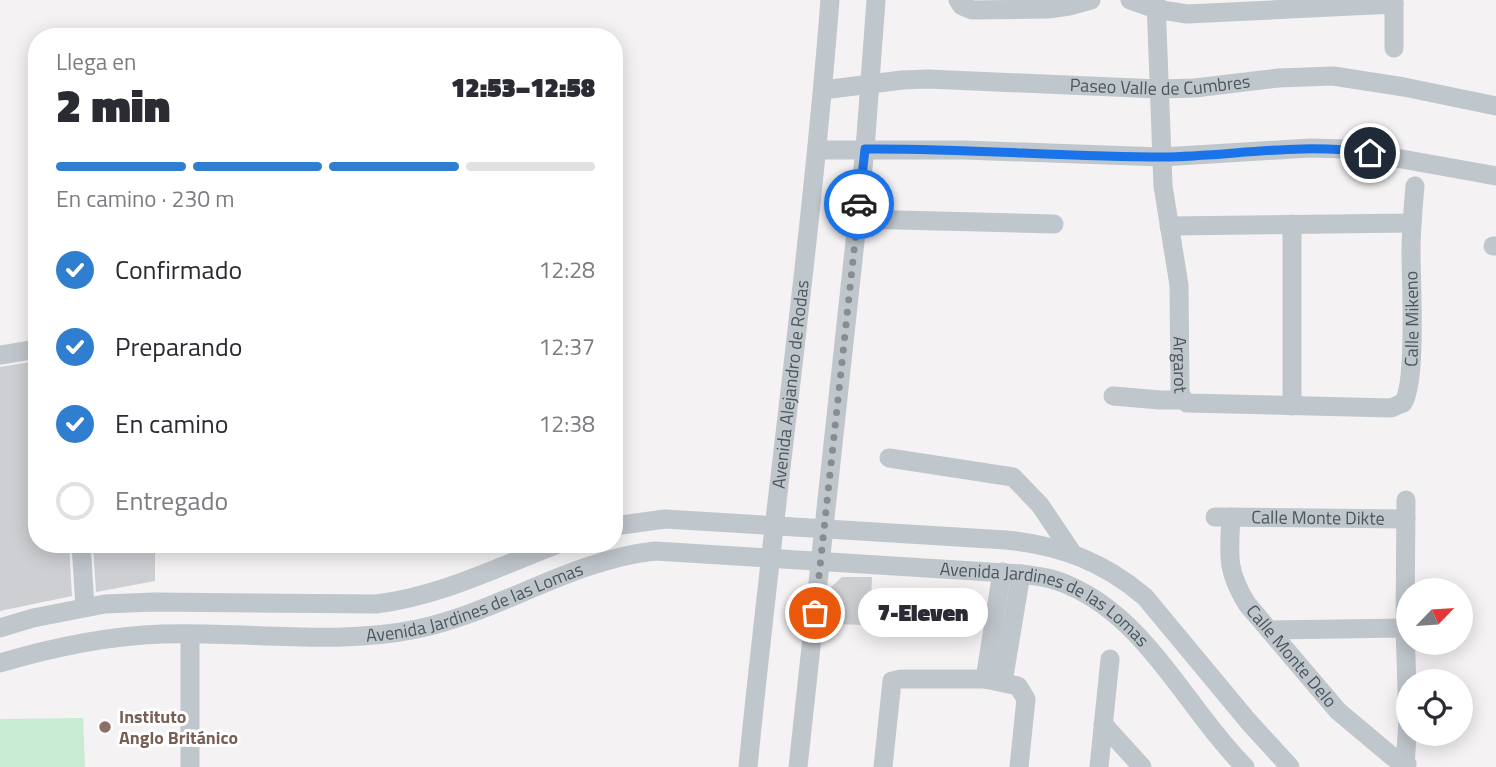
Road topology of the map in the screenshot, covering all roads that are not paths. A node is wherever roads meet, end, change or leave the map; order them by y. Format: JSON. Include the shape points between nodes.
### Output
{"nodes":[{"id":1,"x":830,"y":0,"type":"edge"},
{"id":2,"x":876,"y":0,"type":"edge"},
{"id":3,"x":1091,"y":0,"type":"edge"},
{"id":4,"x":1130,"y":0,"type":"edge"},
{"id":5,"x":1394,"y":2,"type":"edge"},
{"id":6,"x":960,"y":3,"type":"edge"},
{"id":7,"x":1069,"y":3,"type":"edge"},
{"id":8,"x":1156,"y":4,"type":"edge"},
{"id":9,"x":1266,"y":5,"type":"edge"},
{"id":10,"x":1394,"y":48,"type":"dead end"},
{"id":11,"x":871,"y":84,"type":"junction"},
{"id":12,"x":1159,"y":89,"type":"junction"},
{"id":13,"x":823,"y":90,"type":"junction"},
{"id":14,"x":1496,"y":106,"type":"edge"},
{"id":15,"x":865,"y":149,"type":"junction"},
{"id":16,"x":817,"y":150,"type":"junction"},
{"id":17,"x":1162,"y":157,"type":"junction"},
{"id":18,"x":1496,"y":176,"type":"edge"},
{"id":19,"x":1415,"y":187,"type":"dead end"},
{"id":20,"x":858,"y":219,"type":"junction"},
{"id":21,"x":1412,"y":223,"type":"junction"},
{"id":22,"x":1054,"y":224,"type":"dead end"},
{"id":23,"x":1292,"y":224,"type":"junction"},
{"id":24,"x":1169,"y":226,"type":"junction"},
{"id":25,"x":28,"y":350,"type":"edge"},
{"id":26,"x":0,"y":355,"type":"edge"},
{"id":27,"x":1113,"y":396,"type":"dead end"},
{"id":28,"x":1184,"y":400,"type":"junction"},
{"id":29,"x":1292,"y":406,"type":"junction"},
{"id":30,"x":1395,"y":408,"type":"joint"},
{"id":31,"x":889,"y":458,"type":"dead end"},
{"id":32,"x":1223,"y":517,"type":"joint"},
{"id":33,"x":623,"y":525,"type":"edge"},
{"id":34,"x":774,"y":525,"type":"junction"},
{"id":35,"x":825,"y":529,"type":"junction"},
{"id":36,"x":82,"y":553,"type":"edge"},
{"id":37,"x":536,"y":553,"type":"edge"},
{"id":38,"x":1073,"y":554,"type":"junction"},
{"id":39,"x":769,"y":558,"type":"junction"},
{"id":40,"x":821,"y":562,"type":"junction"},
{"id":41,"x":1011,"y":573,"type":"junction"},
{"id":42,"x":1405,"y":578,"type":"edge"},
{"id":43,"x":1145,"y":597,"type":"junction"},
{"id":44,"x":85,"y":607,"type":"junction"},
{"id":45,"x":1122,"y":621,"type":"junction"},
{"id":46,"x":0,"y":628,"type":"edge"},
{"id":47,"x":1396,"y":628,"type":"edge"},
{"id":48,"x":1269,"y":631,"type":"junction"},
{"id":49,"x":190,"y":634,"type":"junction"},
{"id":50,"x":1406,"y":655,"type":"edge"},
{"id":51,"x":1110,"y":659,"type":"dead end"},
{"id":52,"x":0,"y":663,"type":"edge"},
{"id":53,"x":994,"y":680,"type":"junction"},
{"id":54,"x":1103,"y":724,"type":"junction"},
{"id":55,"x":1400,"y":761,"type":"edge"},
{"id":56,"x":190,"y":767,"type":"edge"},
{"id":57,"x":748,"y":767,"type":"edge"},
{"id":58,"x":798,"y":767,"type":"edge"},
{"id":59,"x":883,"y":767,"type":"edge"},
{"id":60,"x":1019,"y":767,"type":"edge"},
{"id":61,"x":1098,"y":767,"type":"edge"},
{"id":62,"x":1142,"y":767,"type":"edge"},
{"id":63,"x":1245,"y":767,"type":"edge"},
{"id":64,"x":1290,"y":767,"type":"edge"}],
"edges":[{"from":1,"to":13,"type":"street","name":"Avenida Alejandro de Rodas"},
{"from":2,"to":11,"type":"street"},
{"from":3,"to":7,"type":"street"},
{"from":4,"to":8,"type":"street"},
{"from":5,"to":9,"type":"street"},
{"from":5,"to":10,"type":"street"},
{"from":6,"to":7,"type":"street","via":[[972,10]]},
{"from":8,"to":9,"type":"street","via":[[1187,14]]},
{"from":8,"to":12,"type":"street","name":"Argarot"},
{"from":11,"to":12,"type":"street","name":"Paseo Valle de Cumbres","via":[[928,79]]},
{"from":11,"to":13,"type":"street","name":"Paseo Valle de Cumbres"},
{"from":11,"to":15,"type":"street"},
{"from":12,"to":14,"type":"street","name":"Paseo Valle de Cumbres","via":[[1333,76]]},
{"from":12,"to":17,"type":"street","name":"Argarot"},
{"from":13,"to":16,"type":"street","name":"Avenida Alejandro de Rodas"},
{"from":15,"to":16,"type":"street"},
{"from":15,"to":17,"type":"street"},
{"from":15,"to":20,"type":"street"},
{"from":16,"to":34,"type":"street","name":"Avenida Alejandro de Rodas"},
{"from":17,"to":18,"type":"street","via":[[1346,149]]},
{"from":17,"to":24,"type":"street","name":"Argarot"},
{"from":19,"to":21,"type":"street","name":"Calle Mikeno"},
{"from":20,"to":22,"type":"street"},
{"from":20,"to":35,"type":"street"},
{"from":21,"to":23,"type":"street"},
{"from":21,"to":30,"type":"street","name":"Calle Mikeno","via":[[1409,387],[1406,401]]},
{"from":23,"to":24,"type":"street"},
{"from":23,"to":29,"type":"street"},
{"from":24,"to":28,"type":"street","name":"Argarot","via":[[1179,285],[1180,389]]},
{"from":25,"to":26,"type":"street"},
{"from":27,"to":28,"type":"street"},
{"from":28,"to":29,"type":"street","name":"Argarot","via":[[1191,404]]},
{"from":29,"to":30,"type":"street","name":"Argarot"},
{"from":31,"to":38,"type":"street","via":[[1013,477],[1040,505]]},
{"from":32,"to":42,"type":"street","name":"Calle Monte Dikte","via":[[1406,509]]},
{"from":32,"to":48,"type":"street","name":"Calle Monte Delo","via":[[1233,580]]},
{"from":33,"to":34,"type":"street","name":"Avenida Jardines de las Lomas","via":[[665,519]]},
{"from":34,"to":35,"type":"street","name":"Avenida Jardines de las Lomas"},
{"from":34,"to":39,"type":"street","name":"Avenida Alejandro de Rodas"},
{"from":35,"to":38,"type":"street","name":"Avenida Jardines de las Lomas","via":[[1034,543]]},
{"from":35,"to":40,"type":"street"},
{"from":36,"to":44,"type":"street"},
{"from":37,"to":44,"type":"street","name":"Avenida Jardines de las Lomas","via":[[468,581],[407,600],[376,604],[154,602]]},
{"from":38,"to":43,"type":"street","name":"Avenida Jardines de las Lomas","via":[[1111,571]]},
{"from":39,"to":40,"type":"street","name":"Avenida Jardines de las Lomas"},
{"from":39,"to":49,"type":"street","name":"Avenida Jardines de las Lomas","via":[[675,551],[634,554],[471,614],[389,633]]},
{"from":39,"to":57,"type":"street","name":"Avenida Alejandro de Rodas"},
{"from":40,"to":41,"type":"street","name":"Avenida Jardines de las Lomas"},
{"from":40,"to":58,"type":"street"},
{"from":41,"to":45,"type":"street","name":"Avenida Jardines de las Lomas","via":[[1067,584]]},
{"from":41,"to":53,"type":"street"},
{"from":43,"to":45,"type":"street"},
{"from":43,"to":64,"type":"street","name":"Avenida Jardines de las Lomas"},
{"from":44,"to":46,"type":"street","name":"Avenida Jardines de las Lomas"},
{"from":45,"to":63,"type":"street","name":"Avenida Jardines de las Lomas"},
{"from":47,"to":48,"type":"street"},
{"from":48,"to":55,"type":"street","name":"Calle Monte Delo","via":[[1338,711]]},
{"from":49,"to":52,"type":"street","name":"Avenida Jardines de las Lomas","via":[[88,641]]},
{"from":49,"to":56,"type":"street"},
{"from":50,"to":55,"type":"street","via":[[1408,720]]},
{"from":51,"to":54,"type":"street"},
{"from":53,"to":59,"type":"street","via":[[892,681]]},
{"from":53,"to":60,"type":"street","via":[[1018,686],[1026,699]]},
{"from":54,"to":61,"type":"street"},
{"from":54,"to":62,"type":"street"}]}
